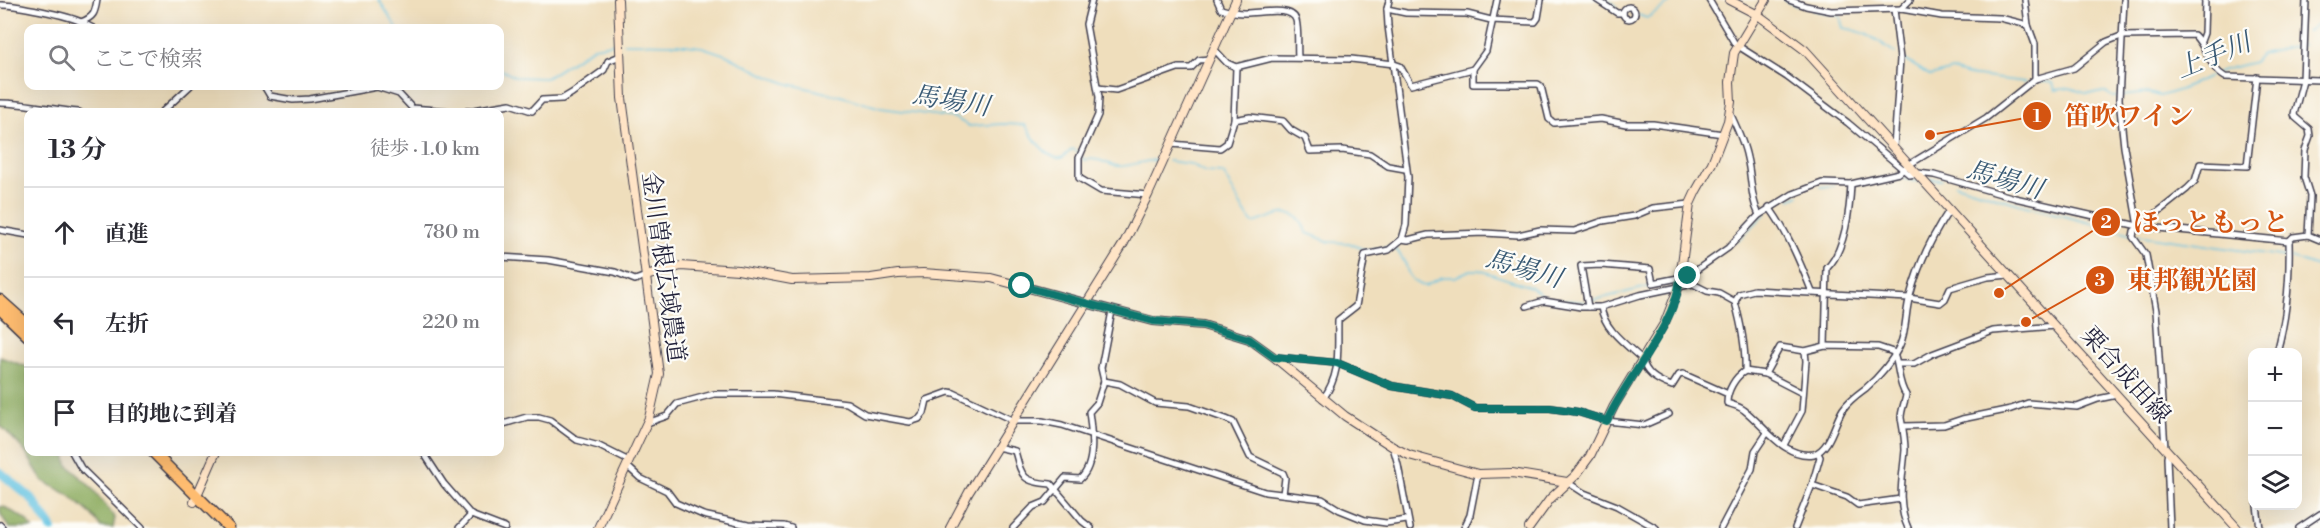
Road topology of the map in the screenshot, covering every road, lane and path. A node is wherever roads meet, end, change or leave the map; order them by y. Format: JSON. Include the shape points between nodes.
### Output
{"nodes":[{"id":1,"x":97,"y":0,"type":"edge"},
{"id":2,"x":618,"y":0,"type":"edge"},
{"id":3,"x":1092,"y":0,"type":"edge"},
{"id":4,"x":1217,"y":0,"type":"edge"},
{"id":5,"x":1236,"y":0,"type":"edge"},
{"id":6,"x":1389,"y":0,"type":"edge"},
{"id":7,"x":1497,"y":0,"type":"edge"},
{"id":8,"x":1541,"y":0,"type":"edge"},
{"id":9,"x":1597,"y":0,"type":"edge"},
{"id":10,"x":1631,"y":0,"type":"edge"},
{"id":11,"x":1709,"y":0,"type":"edge"},
{"id":12,"x":1729,"y":0,"type":"edge"},
{"id":13,"x":1766,"y":0,"type":"edge"},
{"id":14,"x":1789,"y":0,"type":"edge"},
{"id":15,"x":1883,"y":0,"type":"edge"},
{"id":16,"x":1910,"y":0,"type":"edge"},
{"id":17,"x":2025,"y":0,"type":"edge"},
{"id":18,"x":2124,"y":0,"type":"edge"},
{"id":19,"x":2205,"y":0,"type":"edge"},
{"id":20,"x":2306,"y":0,"type":"edge"},
{"id":21,"x":0,"y":5,"type":"edge"},
{"id":22,"x":1629,"y":7,"type":"junction"},
{"id":23,"x":1387,"y":9,"type":"junction"},
{"id":24,"x":1885,"y":9,"type":"junction"},
{"id":25,"x":1897,"y":9,"type":"junction"},
{"id":26,"x":1230,"y":12,"type":"junction"},
{"id":27,"x":1623,"y":13,"type":"junction"},
{"id":28,"x":1758,"y":15,"type":"junction"},
{"id":29,"x":1491,"y":20,"type":"junction"},
{"id":30,"x":81,"y":22,"type":"junction"},
{"id":31,"x":85,"y":24,"type":"edge"},
{"id":32,"x":2028,"y":25,"type":"junction"},
{"id":33,"x":2121,"y":36,"type":"junction"},
{"id":34,"x":2201,"y":41,"type":"junction"},
{"id":35,"x":1738,"y":46,"type":"junction"},
{"id":36,"x":1214,"y":48,"type":"junction"},
{"id":37,"x":620,"y":56,"type":"junction"},
{"id":38,"x":1298,"y":57,"type":"junction"},
{"id":39,"x":1209,"y":59,"type":"junction"},
{"id":40,"x":1394,"y":64,"type":"junction"},
{"id":41,"x":1236,"y":67,"type":"junction"},
{"id":42,"x":1473,"y":69,"type":"junction"},
{"id":43,"x":2257,"y":77,"type":"junction"},
{"id":44,"x":2035,"y":79,"type":"junction"},
{"id":45,"x":2304,"y":80,"type":"junction"},
{"id":46,"x":2320,"y":80,"type":"edge"},
{"id":47,"x":1098,"y":88,"type":"junction"},
{"id":48,"x":186,"y":90,"type":"edge"},
{"id":49,"x":266,"y":90,"type":"edge"},
{"id":50,"x":360,"y":90,"type":"edge"},
{"id":51,"x":386,"y":90,"type":"edge"},
{"id":52,"x":0,"y":103,"type":"edge"},
{"id":53,"x":51,"y":108,"type":"edge"},
{"id":54,"x":166,"y":108,"type":"edge"},
{"id":55,"x":412,"y":108,"type":"edge"},
{"id":56,"x":486,"y":108,"type":"edge"},
{"id":57,"x":1730,"y":113,"type":"junction"},
{"id":58,"x":1234,"y":120,"type":"junction"},
{"id":59,"x":1723,"y":134,"type":"junction"},
{"id":60,"x":1171,"y":144,"type":"junction"},
{"id":61,"x":1894,"y":147,"type":"junction"},
{"id":62,"x":1907,"y":166,"type":"junction"},
{"id":63,"x":1405,"y":169,"type":"junction"},
{"id":64,"x":1922,"y":177,"type":"junction"},
{"id":65,"x":1851,"y":186,"type":"junction"},
{"id":66,"x":1148,"y":195,"type":"junction"},
{"id":67,"x":1690,"y":204,"type":"junction"},
{"id":68,"x":1770,"y":209,"type":"junction"},
{"id":69,"x":1950,"y":209,"type":"junction"},
{"id":70,"x":1759,"y":214,"type":"junction"},
{"id":71,"x":0,"y":230,"type":"edge"},
{"id":72,"x":2135,"y":231,"type":"junction"},
{"id":73,"x":24,"y":235,"type":"edge"},
{"id":74,"x":2308,"y":236,"type":"junction"},
{"id":75,"x":1402,"y":239,"type":"junction"},
{"id":76,"x":2320,"y":240,"type":"edge"},
{"id":77,"x":2289,"y":241,"type":"junction"},
{"id":78,"x":504,"y":257,"type":"edge"},
{"id":79,"x":2009,"y":275,"type":"junction"},
{"id":80,"x":646,"y":276,"type":"junction"},
{"id":81,"x":1680,"y":282,"type":"junction"},
{"id":82,"x":1812,"y":292,"type":"junction"},
{"id":83,"x":1828,"y":293,"type":"junction"},
{"id":84,"x":1909,"y":298,"type":"junction"},
{"id":85,"x":0,"y":300,"type":"edge"},
{"id":86,"x":1735,"y":302,"type":"junction"},
{"id":87,"x":1587,"y":304,"type":"junction"},
{"id":88,"x":1087,"y":305,"type":"junction"},
{"id":89,"x":1527,"y":306,"type":"dead end"},
{"id":90,"x":1601,"y":307,"type":"junction"},
{"id":91,"x":0,"y":309,"type":"edge"},
{"id":92,"x":1112,"y":311,"type":"junction"},
{"id":93,"x":24,"y":321,"type":"edge"},
{"id":94,"x":2055,"y":326,"type":"junction"},
{"id":95,"x":24,"y":332,"type":"edge"},
{"id":96,"x":1825,"y":346,"type":"junction"},
{"id":97,"x":2278,"y":348,"type":"edge"},
{"id":98,"x":1805,"y":351,"type":"junction"},
{"id":99,"x":1894,"y":354,"type":"junction"},
{"id":100,"x":1274,"y":357,"type":"junction"},
{"id":101,"x":1643,"y":360,"type":"junction"},
{"id":102,"x":1337,"y":363,"type":"junction"},
{"id":103,"x":1899,"y":364,"type":"junction"},
{"id":104,"x":1745,"y":371,"type":"junction"},
{"id":105,"x":1765,"y":374,"type":"junction"},
{"id":106,"x":1104,"y":381,"type":"junction"},
{"id":107,"x":1802,"y":393,"type":"junction"},
{"id":108,"x":1728,"y":394,"type":"junction"},
{"id":109,"x":2117,"y":395,"type":"junction"},
{"id":110,"x":1323,"y":399,"type":"junction"},
{"id":111,"x":1669,"y":414,"type":"dead end"},
{"id":112,"x":1014,"y":421,"type":"junction"},
{"id":113,"x":1607,"y":421,"type":"junction"},
{"id":114,"x":647,"y":423,"type":"junction"},
{"id":115,"x":504,"y":425,"type":"edge"},
{"id":116,"x":1904,"y":426,"type":"junction"},
{"id":117,"x":1767,"y":433,"type":"junction"},
{"id":118,"x":1092,"y":435,"type":"junction"},
{"id":119,"x":1784,"y":445,"type":"junction"},
{"id":120,"x":997,"y":447,"type":"junction"},
{"id":121,"x":1393,"y":447,"type":"junction"},
{"id":122,"x":2166,"y":450,"type":"junction"},
{"id":123,"x":1818,"y":453,"type":"junction"},
{"id":124,"x":74,"y":456,"type":"edge"},
{"id":125,"x":148,"y":456,"type":"edge"},
{"id":126,"x":157,"y":456,"type":"edge"},
{"id":127,"x":214,"y":456,"type":"edge"},
{"id":128,"x":428,"y":456,"type":"edge"},
{"id":129,"x":628,"y":464,"type":"junction"},
{"id":130,"x":1478,"y":474,"type":"junction"},
{"id":131,"x":1568,"y":482,"type":"junction"},
{"id":132,"x":1812,"y":485,"type":"junction"},
{"id":133,"x":1056,"y":489,"type":"junction"},
{"id":134,"x":1283,"y":494,"type":"junction"},
{"id":135,"x":195,"y":499,"type":"junction"},
{"id":136,"x":1900,"y":499,"type":"junction"},
{"id":137,"x":2258,"y":510,"type":"edge"},
{"id":138,"x":2320,"y":514,"type":"edge"},
{"id":139,"x":471,"y":515,"type":"junction"},
{"id":140,"x":1407,"y":520,"type":"junction"},
{"id":141,"x":142,"y":528,"type":"edge"},
{"id":142,"x":219,"y":528,"type":"edge"},
{"id":143,"x":229,"y":528,"type":"edge"},
{"id":144,"x":459,"y":528,"type":"edge"},
{"id":145,"x":505,"y":528,"type":"edge"},
{"id":146,"x":598,"y":528,"type":"edge"},
{"id":147,"x":791,"y":528,"type":"edge"},
{"id":148,"x":950,"y":528,"type":"edge"},
{"id":149,"x":1013,"y":528,"type":"edge"},
{"id":150,"x":1091,"y":528,"type":"edge"},
{"id":151,"x":1410,"y":528,"type":"edge"},
{"id":152,"x":1464,"y":528,"type":"edge"},
{"id":153,"x":1529,"y":528,"type":"edge"},
{"id":154,"x":1656,"y":528,"type":"edge"},
{"id":155,"x":1721,"y":528,"type":"edge"},
{"id":156,"x":1795,"y":528,"type":"edge"},
{"id":157,"x":1908,"y":528,"type":"edge"},
{"id":158,"x":2170,"y":528,"type":"edge"},
{"id":159,"x":2237,"y":528,"type":"edge"},
{"id":160,"x":2260,"y":528,"type":"edge"},
{"id":161,"x":2299,"y":528,"type":"edge"}],
"edges":[{"from":1,"to":30,"type":"street","via":[[95,14]]},
{"from":2,"to":37,"type":"street","name":"金川曽根広域農道"},
{"from":3,"to":47,"type":"street","via":[[1086,24]]},
{"from":4,"to":26,"type":"street","via":[[1221,9]]},
{"from":5,"to":26,"type":"street"},
{"from":6,"to":23,"type":"street"},
{"from":7,"to":29,"type":"street"},
{"from":8,"to":29,"type":"street","via":[[1535,22]]},
{"from":9,"to":27,"type":"street"},
{"from":10,"to":22,"type":"street"},
{"from":11,"to":35,"type":"street"},
{"from":12,"to":28,"type":"street","name":"栗合成田線"},
{"from":13,"to":28,"type":"street"},
{"from":14,"to":24,"type":"street","via":[[1831,11]]},
{"from":15,"to":24,"type":"street"},
{"from":16,"to":25,"type":"street"},
{"from":17,"to":32,"type":"street"},
{"from":18,"to":33,"type":"street"},
{"from":19,"to":34,"type":"street"},
{"from":20,"to":45,"type":"street"},
{"from":21,"to":30,"type":"street","via":[[72,17]]},
{"from":22,"to":27,"type":"street"},
{"from":22,"to":27,"type":"street","via":[[1634,11],[1633,17],[1626,18]]},
{"from":23,"to":29,"type":"street","via":[[1467,14]]},
{"from":23,"to":40,"type":"street"},
{"from":24,"to":25,"type":"street"},
{"from":25,"to":32,"type":"street","via":[[1942,16],[2000,18]]},
{"from":25,"to":61,"type":"street","via":[[1900,59]]},
{"from":26,"to":36,"type":"street"},
{"from":26,"to":38,"type":"street","via":[[1291,13],[1296,19]]},
{"from":28,"to":35,"type":"street"},
{"from":28,"to":61,"type":"street","name":"栗合成田線","via":[[1805,50]]},
{"from":29,"to":42,"type":"street","via":[[1486,51]]},
{"from":30,"to":31,"type":"street"},
{"from":32,"to":44,"type":"street","via":[[2035,45]]},
{"from":33,"to":34,"type":"street","via":[[2188,34]]},
{"from":33,"to":44,"type":"street","via":[[2106,42],[2073,68]]},
{"from":33,"to":72,"type":"street","via":[[2119,96]]},
{"from":34,"to":43,"type":"street","via":[[2219,73]]},
{"from":35,"to":57,"type":"street","via":[[1731,66]]},
{"from":35,"to":62,"type":"street","via":[[1787,77]]},
{"from":36,"to":39,"type":"street"},
{"from":36,"to":41,"type":"street"},
{"from":37,"to":56,"type":"street","via":[[608,61],[604,70],[572,93],[562,99],[542,100],[532,111],[510,104]]},
{"from":37,"to":80,"type":"street","name":"金川曽根広域農道"},
{"from":38,"to":40,"type":"street"},
{"from":38,"to":41,"type":"street","via":[[1272,58]]},
{"from":39,"to":47,"type":"street","via":[[1116,90]]},
{"from":39,"to":60,"type":"street"},
{"from":40,"to":42,"type":"street","via":[[1400,66],[1411,85]]},
{"from":40,"to":63,"type":"street"},
{"from":41,"to":58,"type":"street"},
{"from":42,"to":59,"type":"street","via":[[1473,84],[1541,86],[1549,119],[1554,123],[1601,119]]},
{"from":43,"to":45,"type":"street"},
{"from":43,"to":72,"type":"street","via":[[2247,166],[2200,164],[2195,181]]},
{"from":44,"to":62,"type":"street","via":[[1986,118]]},
{"from":45,"to":46,"type":"street"},
{"from":45,"to":74,"type":"street","via":[[2294,114],[2309,129],[2310,136],[2304,177],[2310,196]]},
{"from":47,"to":66,"type":"street","via":[[1098,115],[1080,156],[1079,178],[1101,191]]},
{"from":48,"to":54,"type":"street"},
{"from":49,"to":50,"type":"street","via":[[270,96],[310,99]]},
{"from":51,"to":55,"type":"street","via":[[399,94]]},
{"from":52,"to":53,"type":"street"},
{"from":57,"to":59,"type":"street"},
{"from":57,"to":70,"type":"street","via":[[1748,159],[1753,200]]},
{"from":58,"to":60,"type":"street","via":[[1227,143],[1220,148]]},
{"from":58,"to":63,"type":"street","via":[[1250,117],[1283,122],[1305,138],[1310,151],[1370,154],[1388,166]]},
{"from":59,"to":67,"type":"street"},
{"from":60,"to":66,"type":"street"},
{"from":61,"to":62,"type":"street","name":"栗合成田線"},
{"from":62,"to":64,"type":"street","name":"栗合成田線"},
{"from":62,"to":65,"type":"street","via":[[1899,173]]},
{"from":63,"to":75,"type":"street","via":[[1406,225]]},
{"from":64,"to":69,"type":"street","name":"栗合成田線"},
{"from":64,"to":72,"type":"street","via":[[1934,175]]},
{"from":65,"to":68,"type":"street","via":[[1822,183]]},
{"from":65,"to":83,"type":"street","via":[[1850,206],[1836,259],[1827,268]]},
{"from":66,"to":88,"type":"street"},
{"from":67,"to":75,"type":"street","via":[[1653,208],[1574,231]]},
{"from":67,"to":81,"type":"street"},
{"from":68,"to":70,"type":"street"},
{"from":68,"to":82,"type":"street","via":[[1795,249]]},
{"from":69,"to":79,"type":"street","name":"栗合成田線"},
{"from":69,"to":84,"type":"street","via":[[1933,236]]},
{"from":70,"to":81,"type":"street","via":[[1728,248]]},
{"from":71,"to":73,"type":"street"},
{"from":72,"to":77,"type":"street"},
{"from":72,"to":122,"type":"street","via":[[2146,255],[2156,311]]},
{"from":74,"to":76,"type":"street"},
{"from":74,"to":77,"type":"street"},
{"from":75,"to":102,"type":"street","via":[[1392,248],[1365,255],[1356,306],[1338,320]]},
{"from":77,"to":97,"type":"street","via":[[2285,323]]},
{"from":78,"to":80,"type":"street","via":[[548,260],[615,272],[635,280]]},
{"from":79,"to":84,"type":"street","via":[[1950,288],[1940,303]]},
{"from":79,"to":94,"type":"street","name":"栗合成田線"},
{"from":80,"to":88,"type":"street","via":[[681,266],[738,270],[792,280],[923,273],[991,278]]},
{"from":80,"to":114,"type":"street","name":"金川曽根広域農道","via":[[659,374]]},
{"from":81,"to":86,"type":"street"},
{"from":81,"to":87,"type":"street","via":[[1653,283],[1650,269],[1581,266]]},
{"from":81,"to":90,"type":"street"},
{"from":81,"to":101,"type":"street","via":[[1665,322]]},
{"from":82,"to":83,"type":"street"},
{"from":82,"to":86,"type":"street","via":[[1754,290],[1739,294]]},
{"from":83,"to":84,"type":"street"},
{"from":83,"to":96,"type":"street"},
{"from":84,"to":99,"type":"street","via":[[1908,317]]},
{"from":85,"to":93,"type":"highway"},
{"from":86,"to":104,"type":"street"},
{"from":87,"to":89,"type":"street","via":[[1544,301]]},
{"from":87,"to":90,"type":"street"},
{"from":88,"to":92,"type":"street"},
{"from":88,"to":112,"type":"street"},
{"from":90,"to":101,"type":"street","via":[[1602,319],[1608,327]]},
{"from":91,"to":95,"type":"highway"},
{"from":92,"to":100,"type":"street","via":[[1153,321],[1203,325],[1249,339]]},
{"from":92,"to":106,"type":"street","via":[[1101,368]]},
{"from":94,"to":103,"type":"street","via":[[1993,332],[1914,364]]},
{"from":94,"to":109,"type":"street","name":"栗合成田線"},
{"from":96,"to":98,"type":"street"},
{"from":96,"to":99,"type":"street","via":[[1878,347]]},
{"from":98,"to":105,"type":"street","via":[[1780,347]]},
{"from":98,"to":107,"type":"street"},
{"from":99,"to":103,"type":"street"},
{"from":99,"to":123,"type":"street","via":[[1844,408]]},
{"from":100,"to":102,"type":"street"},
{"from":100,"to":110,"type":"street"},
{"from":101,"to":108,"type":"street","via":[[1659,381],[1672,387],[1683,374]]},
{"from":101,"to":113,"type":"street"},
{"from":102,"to":110,"type":"street","via":[[1333,385]]},
{"from":102,"to":113,"type":"street","via":[[1392,386],[1452,396],[1475,408],[1550,408]]},
{"from":103,"to":116,"type":"street","via":[[1900,386],[1906,395],[1901,418]]},
{"from":104,"to":105,"type":"street"},
{"from":104,"to":108,"type":"street","via":[[1738,375]]},
{"from":105,"to":107,"type":"street"},
{"from":106,"to":118,"type":"street","via":[[1089,412]]},
{"from":106,"to":134,"type":"street","via":[[1120,384],[1155,403],[1190,406],[1233,422],[1250,457],[1283,473]]},
{"from":107,"to":119,"type":"street","via":[[1800,416]]},
{"from":108,"to":117,"type":"street","via":[[1727,403],[1744,410]]},
{"from":109,"to":116,"type":"street","via":[[2077,407],[2028,403],[1944,425]]},
{"from":109,"to":122,"type":"street","name":"栗合成田線"},
{"from":110,"to":121,"type":"street"},
{"from":111,"to":113,"type":"street","via":[[1644,425]]},
{"from":112,"to":114,"type":"street","via":[[948,392],[927,400],[919,420],[910,422],[865,414],[847,403],[773,394],[714,394],[677,404],[668,416]]},
{"from":112,"to":118,"type":"street","via":[[1042,421]]},
{"from":112,"to":120,"type":"street"},
{"from":113,"to":131,"type":"street","via":[[1590,456]]},
{"from":114,"to":129,"type":"street","name":"金川曽根広域農道"},
{"from":115,"to":129,"type":"street","via":[[520,418],[550,420],[577,440],[599,446]]},
{"from":116,"to":136,"type":"street"},
{"from":117,"to":119,"type":"street"},
{"from":117,"to":155,"type":"street"},
{"from":118,"to":133,"type":"street","via":[[1087,473],[1080,479],[1065,478]]},
{"from":118,"to":134,"type":"street","via":[[1265,492]]},
{"from":119,"to":123,"type":"street","via":[[1800,454]]},
{"from":120,"to":133,"type":"street","via":[[1015,451],[1021,471],[1032,483],[1051,484]]},
{"from":120,"to":148,"type":"street"},
{"from":121,"to":130,"type":"street"},
{"from":121,"to":140,"type":"street"},
{"from":122,"to":158,"type":"street"},
{"from":122,"to":159,"type":"street","name":"栗合成田線"},
{"from":123,"to":132,"type":"street"},
{"from":124,"to":141,"type":"street","via":[[81,468]]},
{"from":125,"to":135,"type":"highway"},
{"from":126,"to":135,"type":"highway"},
{"from":127,"to":135,"type":"street"},
{"from":128,"to":139,"type":"street","via":[[444,484]]},
{"from":129,"to":146,"type":"street","name":"金川曽根広域農道"},
{"from":129,"to":147,"type":"street","via":[[640,478],[667,490],[676,503],[703,515],[748,525]]},
{"from":130,"to":131,"type":"street","via":[[1512,473]]},
{"from":130,"to":152,"type":"street"},
{"from":131,"to":153,"type":"street"},
{"from":131,"to":154,"type":"street"},
{"from":132,"to":136,"type":"street","via":[[1858,505]]},
{"from":132,"to":156,"type":"street"},
{"from":133,"to":149,"type":"street"},
{"from":133,"to":150,"type":"street"},
{"from":134,"to":140,"type":"street","via":[[1322,499],[1340,510],[1380,523]]},
{"from":135,"to":142,"type":"highway"},
{"from":135,"to":143,"type":"highway"},
{"from":136,"to":157,"type":"street"},
{"from":137,"to":160,"type":"street"},
{"from":138,"to":161,"type":"street"},
{"from":139,"to":144,"type":"street"},
{"from":139,"to":145,"type":"street"},
{"from":140,"to":151,"type":"street"}]}
